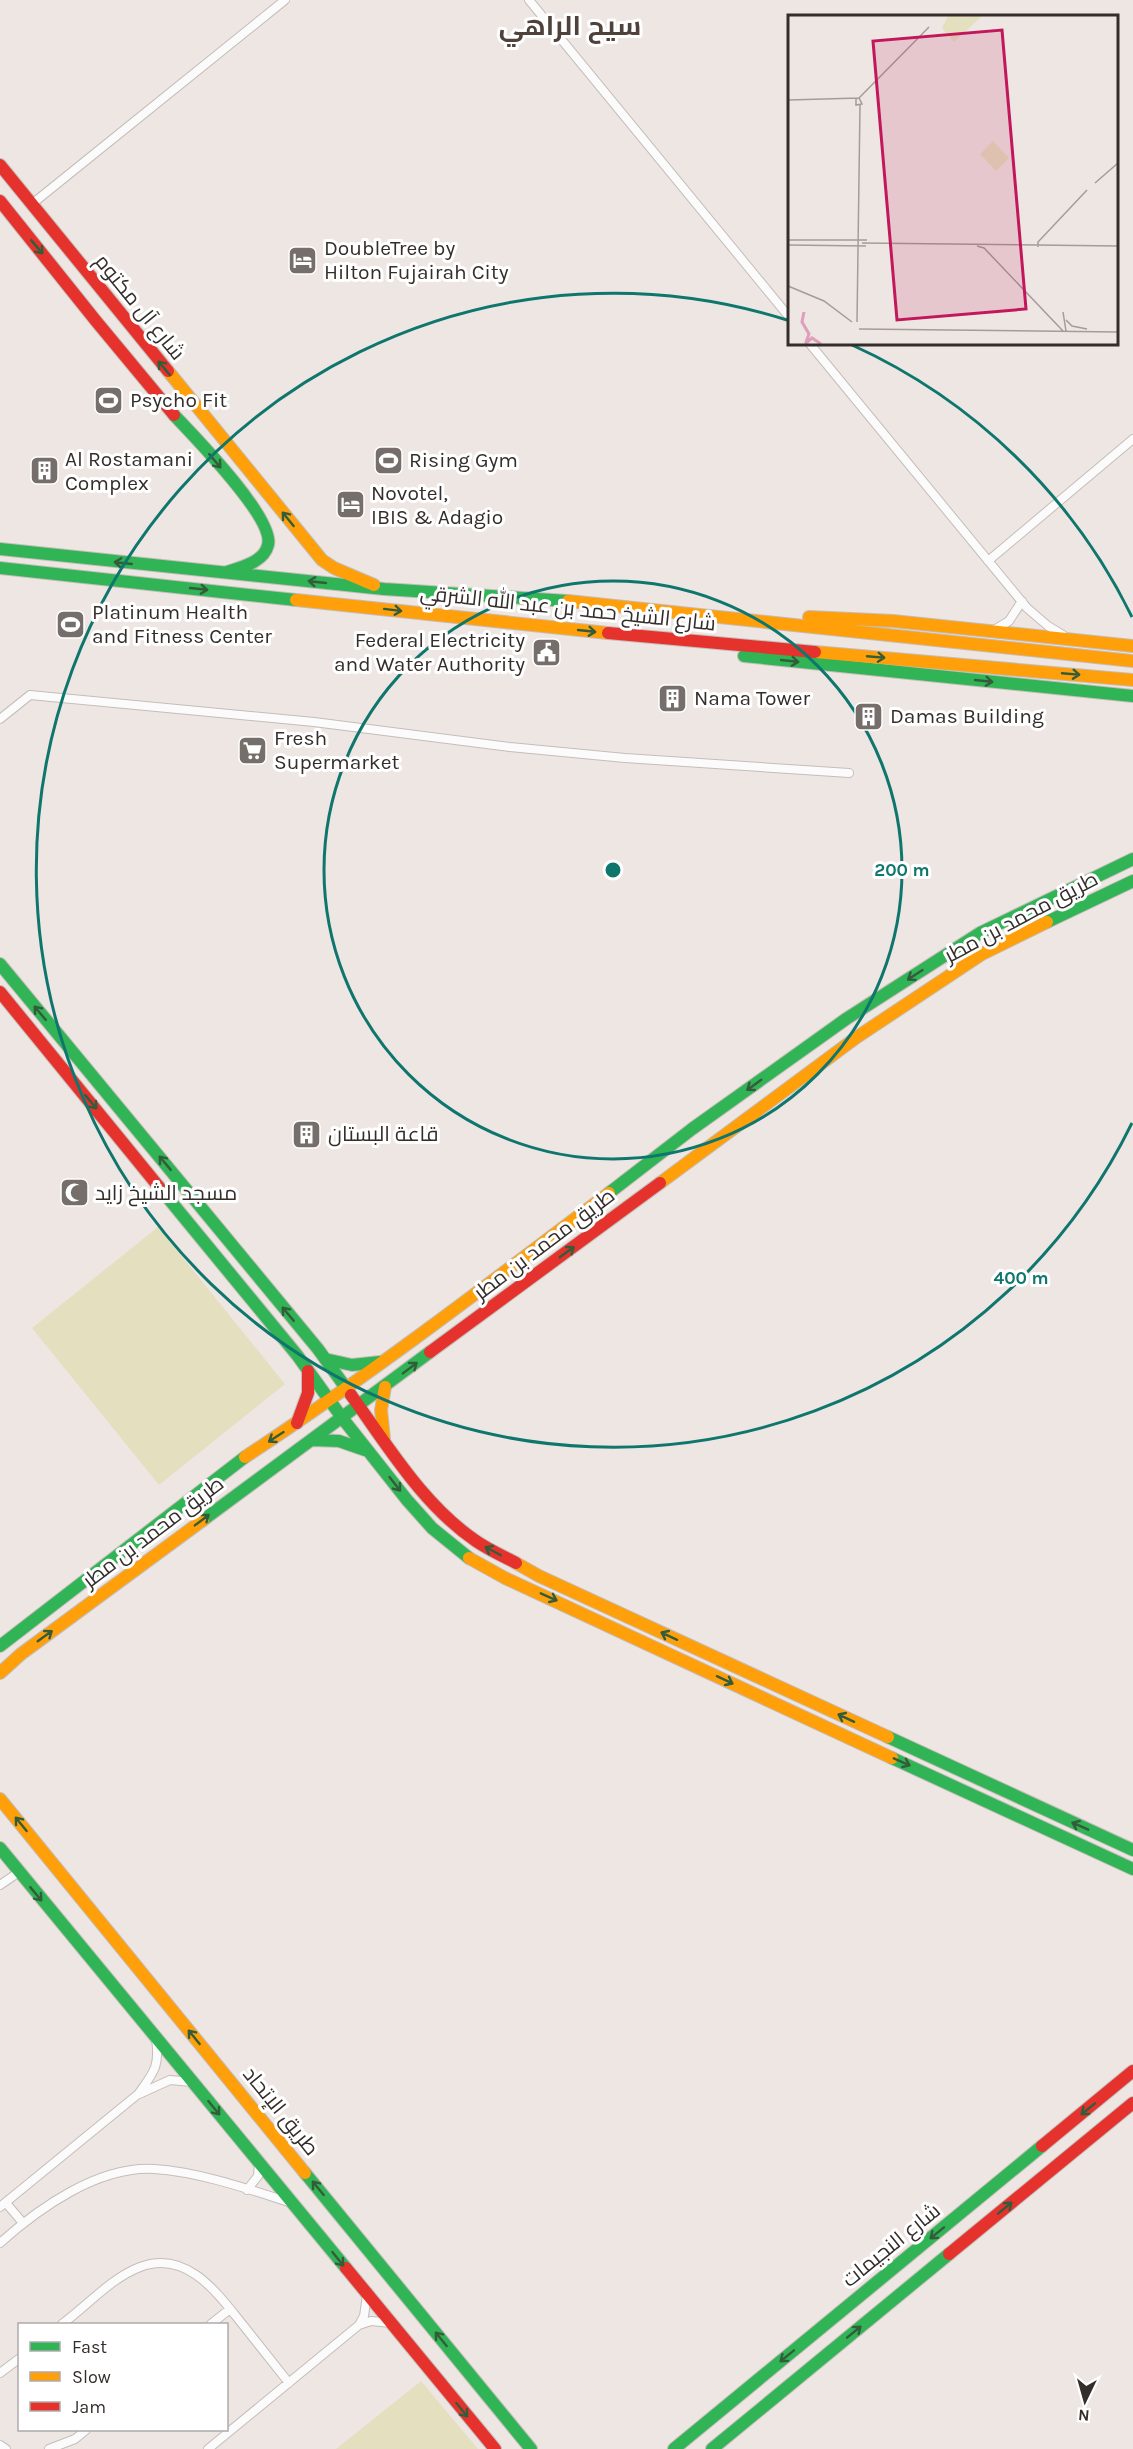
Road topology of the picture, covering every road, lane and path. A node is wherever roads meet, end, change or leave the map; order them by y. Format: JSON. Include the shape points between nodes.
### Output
{"nodes":[{"id":1,"x":285,"y":0,"type":"edge"},
{"id":2,"x":529,"y":0,"type":"edge"},
{"id":3,"x":1,"y":167,"type":"edge"},
{"id":4,"x":0,"y":201,"type":"edge"},
{"id":5,"x":32,"y":204,"type":"junction"},
{"id":6,"x":788,"y":317,"type":"edge"},
{"id":7,"x":811,"y":345,"type":"edge"},
{"id":8,"x":1133,"y":439,"type":"edge"},
{"id":9,"x":265,"y":491,"type":"junction"},
{"id":10,"x":244,"y":496,"type":"junction"},
{"id":11,"x":0,"y":549,"type":"edge"},
{"id":12,"x":32,"y":553,"type":"junction"},
{"id":13,"x":0,"y":554,"type":"edge"},
{"id":14,"x":988,"y":561,"type":"junction"},
{"id":15,"x":0,"y":568,"type":"edge"},
{"id":16,"x":225,"y":573,"type":"junction"},
{"id":17,"x":384,"y":589,"type":"junction"},
{"id":18,"x":1022,"y":601,"type":"junction"},
{"id":19,"x":689,"y":613,"type":"junction"},
{"id":20,"x":991,"y":631,"type":"junction"},
{"id":21,"x":630,"y":635,"type":"junction"},
{"id":22,"x":1073,"y":639,"type":"junction"},
{"id":23,"x":1133,"y":645,"type":"edge"},
{"id":24,"x":1133,"y":661,"type":"edge"},
{"id":25,"x":1133,"y":680,"type":"edge"},
{"id":26,"x":1133,"y":696,"type":"edge"},
{"id":27,"x":0,"y":719,"type":"edge"},
{"id":28,"x":849,"y":773,"type":"dead end"},
{"id":29,"x":1133,"y":858,"type":"edge"},
{"id":30,"x":1133,"y":881,"type":"edge"},
{"id":31,"x":0,"y":964,"type":"edge"},
{"id":32,"x":0,"y":992,"type":"edge"},
{"id":33,"x":65,"y":1071,"type":"junction"},
{"id":34,"x":88,"y":1071,"type":"junction"},
{"id":35,"x":233,"y":1247,"type":"junction"},
{"id":36,"x":213,"y":1251,"type":"junction"},
{"id":37,"x":325,"y":1359,"type":"junction"},
{"id":38,"x":381,"y":1362,"type":"junction"},
{"id":39,"x":308,"y":1370,"type":"junction"},
{"id":40,"x":345,"y":1387,"type":"junction"},
{"id":41,"x":385,"y":1387,"type":"junction"},
{"id":42,"x":329,"y":1400,"type":"junction"},
{"id":43,"x":359,"y":1406,"type":"junction"},
{"id":44,"x":343,"y":1419,"type":"junction"},
{"id":45,"x":297,"y":1423,"type":"junction"},
{"id":46,"x":311,"y":1440,"type":"junction"},
{"id":47,"x":385,"y":1443,"type":"junction"},
{"id":48,"x":370,"y":1453,"type":"junction"},
{"id":49,"x":0,"y":1646,"type":"edge"},
{"id":50,"x":0,"y":1673,"type":"edge"},
{"id":51,"x":0,"y":1798,"type":"edge"},
{"id":52,"x":0,"y":1848,"type":"edge"},
{"id":53,"x":1133,"y":1850,"type":"edge"},
{"id":54,"x":1133,"y":1869,"type":"edge"},
{"id":55,"x":19,"y":1872,"type":"junction"},
{"id":56,"x":0,"y":1885,"type":"edge"},
{"id":57,"x":156,"y":2038,"type":"junction"},
{"id":58,"x":1133,"y":2072,"type":"edge"},
{"id":59,"x":193,"y":2082,"type":"junction"},
{"id":60,"x":137,"y":2095,"type":"junction"},
{"id":61,"x":1133,"y":2103,"type":"edge"},
{"id":62,"x":259,"y":2163,"type":"junction"},
{"id":63,"x":246,"y":2190,"type":"junction"},
{"id":64,"x":292,"y":2203,"type":"junction"},
{"id":65,"x":3,"y":2205,"type":"edge"},
{"id":66,"x":23,"y":2223,"type":"junction"},
{"id":67,"x":0,"y":2243,"type":"edge"},
{"id":68,"x":367,"y":2295,"type":"junction"},
{"id":69,"x":230,"y":2308,"type":"junction"},
{"id":70,"x":64,"y":2323,"type":"edge"},
{"id":71,"x":213,"y":2323,"type":"edge"},
{"id":72,"x":391,"y":2323,"type":"junction"},
{"id":73,"x":359,"y":2325,"type":"junction"},
{"id":74,"x":18,"y":2360,"type":"edge"},
{"id":75,"x":0,"y":2373,"type":"edge"},
{"id":76,"x":289,"y":2383,"type":"junction"},
{"id":77,"x":85,"y":2431,"type":"edge"},
{"id":78,"x":0,"y":2445,"type":"edge"},
{"id":79,"x":6,"y":2449,"type":"edge"},
{"id":80,"x":49,"y":2449,"type":"edge"},
{"id":81,"x":208,"y":2449,"type":"edge"},
{"id":82,"x":495,"y":2449,"type":"edge"},
{"id":83,"x":531,"y":2449,"type":"edge"},
{"id":84,"x":674,"y":2449,"type":"edge"},
{"id":85,"x":712,"y":2449,"type":"edge"}],
"edges":[{"from":1,"to":5,"type":"street"},
{"from":2,"to":6,"type":"street"},
{"from":3,"to":5,"type":"main road","name":"شارع آل مكتوم"},
{"from":4,"to":10,"type":"main road","name":"شارع آل مكتوم","one_way":true},
{"from":9,"to":5,"type":"main road","name":"شارع آل مكتوم","one_way":true},
{"from":7,"to":14,"type":"street"},
{"from":8,"to":14,"type":"street"},
{"from":9,"to":10,"type":"main road","via":[[260,500]]},
{"from":17,"to":9,"type":"main road","name":"شارع آل مكتوم","one_way":true,"via":[[321,560]]},
{"from":10,"to":16,"type":"main road","name":"شارع آل مكتوم","via":[[265,525],[268,544],[257,561]]},
{"from":11,"to":12,"type":"main road","name":"شارع الشيخ حمد بن عبد الله الشرقي"},
{"from":12,"to":13,"type":"main road"},
{"from":16,"to":12,"type":"main road","name":"شارع الشيخ حمد بن عبد الله الشرقي","one_way":true},
{"from":14,"to":18,"type":"street"},
{"from":15,"to":21,"type":"main road","name":"شارع الشيخ حمد بن عبد الله الشرقي","one_way":true},
{"from":17,"to":16,"type":"main road","name":"شارع الشيخ حمد بن عبد الله الشرقي","one_way":true},
{"from":17,"to":19,"type":"main road","name":"شارع الشيخ حمد بن عبد الله الشرقي"},
{"from":18,"to":20,"type":"street","via":[[1009,621]]},
{"from":18,"to":22,"type":"street","via":[[1048,626]]},
{"from":19,"to":20,"type":"main road","via":[[893,621]]},
{"from":19,"to":24,"type":"main road","name":"شارع الشيخ حمد بن عبد الله الشرقي"},
{"from":20,"to":22,"type":"main road"},
{"from":21,"to":25,"type":"main road","name":"شارع الشيخ حمد بن عبد الله الشرقي","one_way":true},
{"from":21,"to":26,"type":"main road","one_way":true,"via":[[647,644],[708,652]]},
{"from":22,"to":23,"type":"main road"},
{"from":27,"to":28,"type":"street","via":[[30,695],[314,722],[625,758]]},
{"from":29,"to":38,"type":"main road","name":"طريق محمد بن مطر","one_way":true,"via":[[980,933],[846,1019]]},
{"from":41,"to":30,"type":"main road","name":"طريق محمد بن مطر","one_way":true,"via":[[857,1037],[982,954]]},
{"from":34,"to":31,"type":"main road","one_way":true},
{"from":32,"to":33,"type":"main road"},
{"from":33,"to":34,"type":"main road","via":[[72,1062]]},
{"from":33,"to":36,"type":"main road","one_way":true},
{"from":35,"to":34,"type":"main road","one_way":true},
{"from":35,"to":36,"type":"main road","via":[[228,1256]]},
{"from":37,"to":35,"type":"main road","one_way":true},
{"from":36,"to":39,"type":"main road"},
{"from":37,"to":38,"type":"main road","via":[[352,1365]]},
{"from":37,"to":40,"type":"main road"},
{"from":38,"to":40,"type":"main road","name":"طريق محمد بن مطر"},
{"from":39,"to":42,"type":"main road"},
{"from":39,"to":45,"type":"main road","via":[[308,1393]]},
{"from":40,"to":42,"type":"main road","name":"طريق محمد بن مطر"},
{"from":40,"to":43,"type":"main road"},
{"from":41,"to":43,"type":"main road","name":"طريق محمد بن مطر"},
{"from":41,"to":47,"type":"main road","via":[[381,1410]]},
{"from":42,"to":44,"type":"main road"},
{"from":42,"to":45,"type":"main road","name":"طريق محمد بن مطر"},
{"from":43,"to":44,"type":"main road","name":"طريق محمد بن مطر"},
{"from":43,"to":47,"type":"main road"},
{"from":44,"to":46,"type":"main road","name":"طريق محمد بن مطر"},
{"from":44,"to":48,"type":"main road"},
{"from":45,"to":49,"type":"main road","name":"طريق محمد بن مطر","one_way":true,"via":[[236,1463]]},
{"from":46,"to":48,"type":"main road","via":[[345,1441]]},
{"from":50,"to":46,"type":"main road","name":"طريق محمد بن مطر","one_way":true},
{"from":53,"to":47,"type":"main road","one_way":true,"via":[[540,1576],[476,1541],[439,1510]]},
{"from":48,"to":54,"type":"main road","one_way":true,"via":[[432,1528],[465,1555],[505,1578]]},
{"from":83,"to":51,"type":"main road","name":"طريق اﻹتحاد","one_way":true},
{"from":52,"to":55,"type":"main road"},
{"from":55,"to":56,"type":"street"},
{"from":55,"to":57,"type":"main road","one_way":true},
{"from":57,"to":59,"type":"main road"},
{"from":57,"to":60,"type":"street","via":[[156,2070]]},
{"from":58,"to":84,"type":"main road","name":"شارع النجيمات","one_way":true},
{"from":59,"to":60,"type":"street","via":[[170,2080]]},
{"from":59,"to":62,"type":"main road","one_way":true},
{"from":60,"to":65,"type":"street"},
{"from":85,"to":61,"type":"main road","name":"شارع النجيمات","one_way":true},
{"from":62,"to":63,"type":"street","via":[[258,2176]]},
{"from":62,"to":64,"type":"main road"},
{"from":63,"to":64,"type":"street"},
{"from":63,"to":66,"type":"street","via":[[178,2172],[128,2171],[66,2193]]},
{"from":64,"to":68,"type":"main road","one_way":true},
{"from":65,"to":66,"type":"street"},
{"from":66,"to":67,"type":"street"},
{"from":68,"to":72,"type":"main road"},
{"from":68,"to":73,"type":"street"},
{"from":69,"to":70,"type":"street","via":[[202,2277],[190,2270],[154,2263],[118,2280]]},
{"from":69,"to":71,"type":"street"},
{"from":69,"to":76,"type":"street"},
{"from":72,"to":73,"type":"street","via":[[371,2321]]},
{"from":72,"to":82,"type":"main road","one_way":true},
{"from":73,"to":76,"type":"street"},
{"from":74,"to":75,"type":"street"},
{"from":76,"to":81,"type":"street"},
{"from":77,"to":80,"type":"street"},
{"from":78,"to":79,"type":"street"}]}
